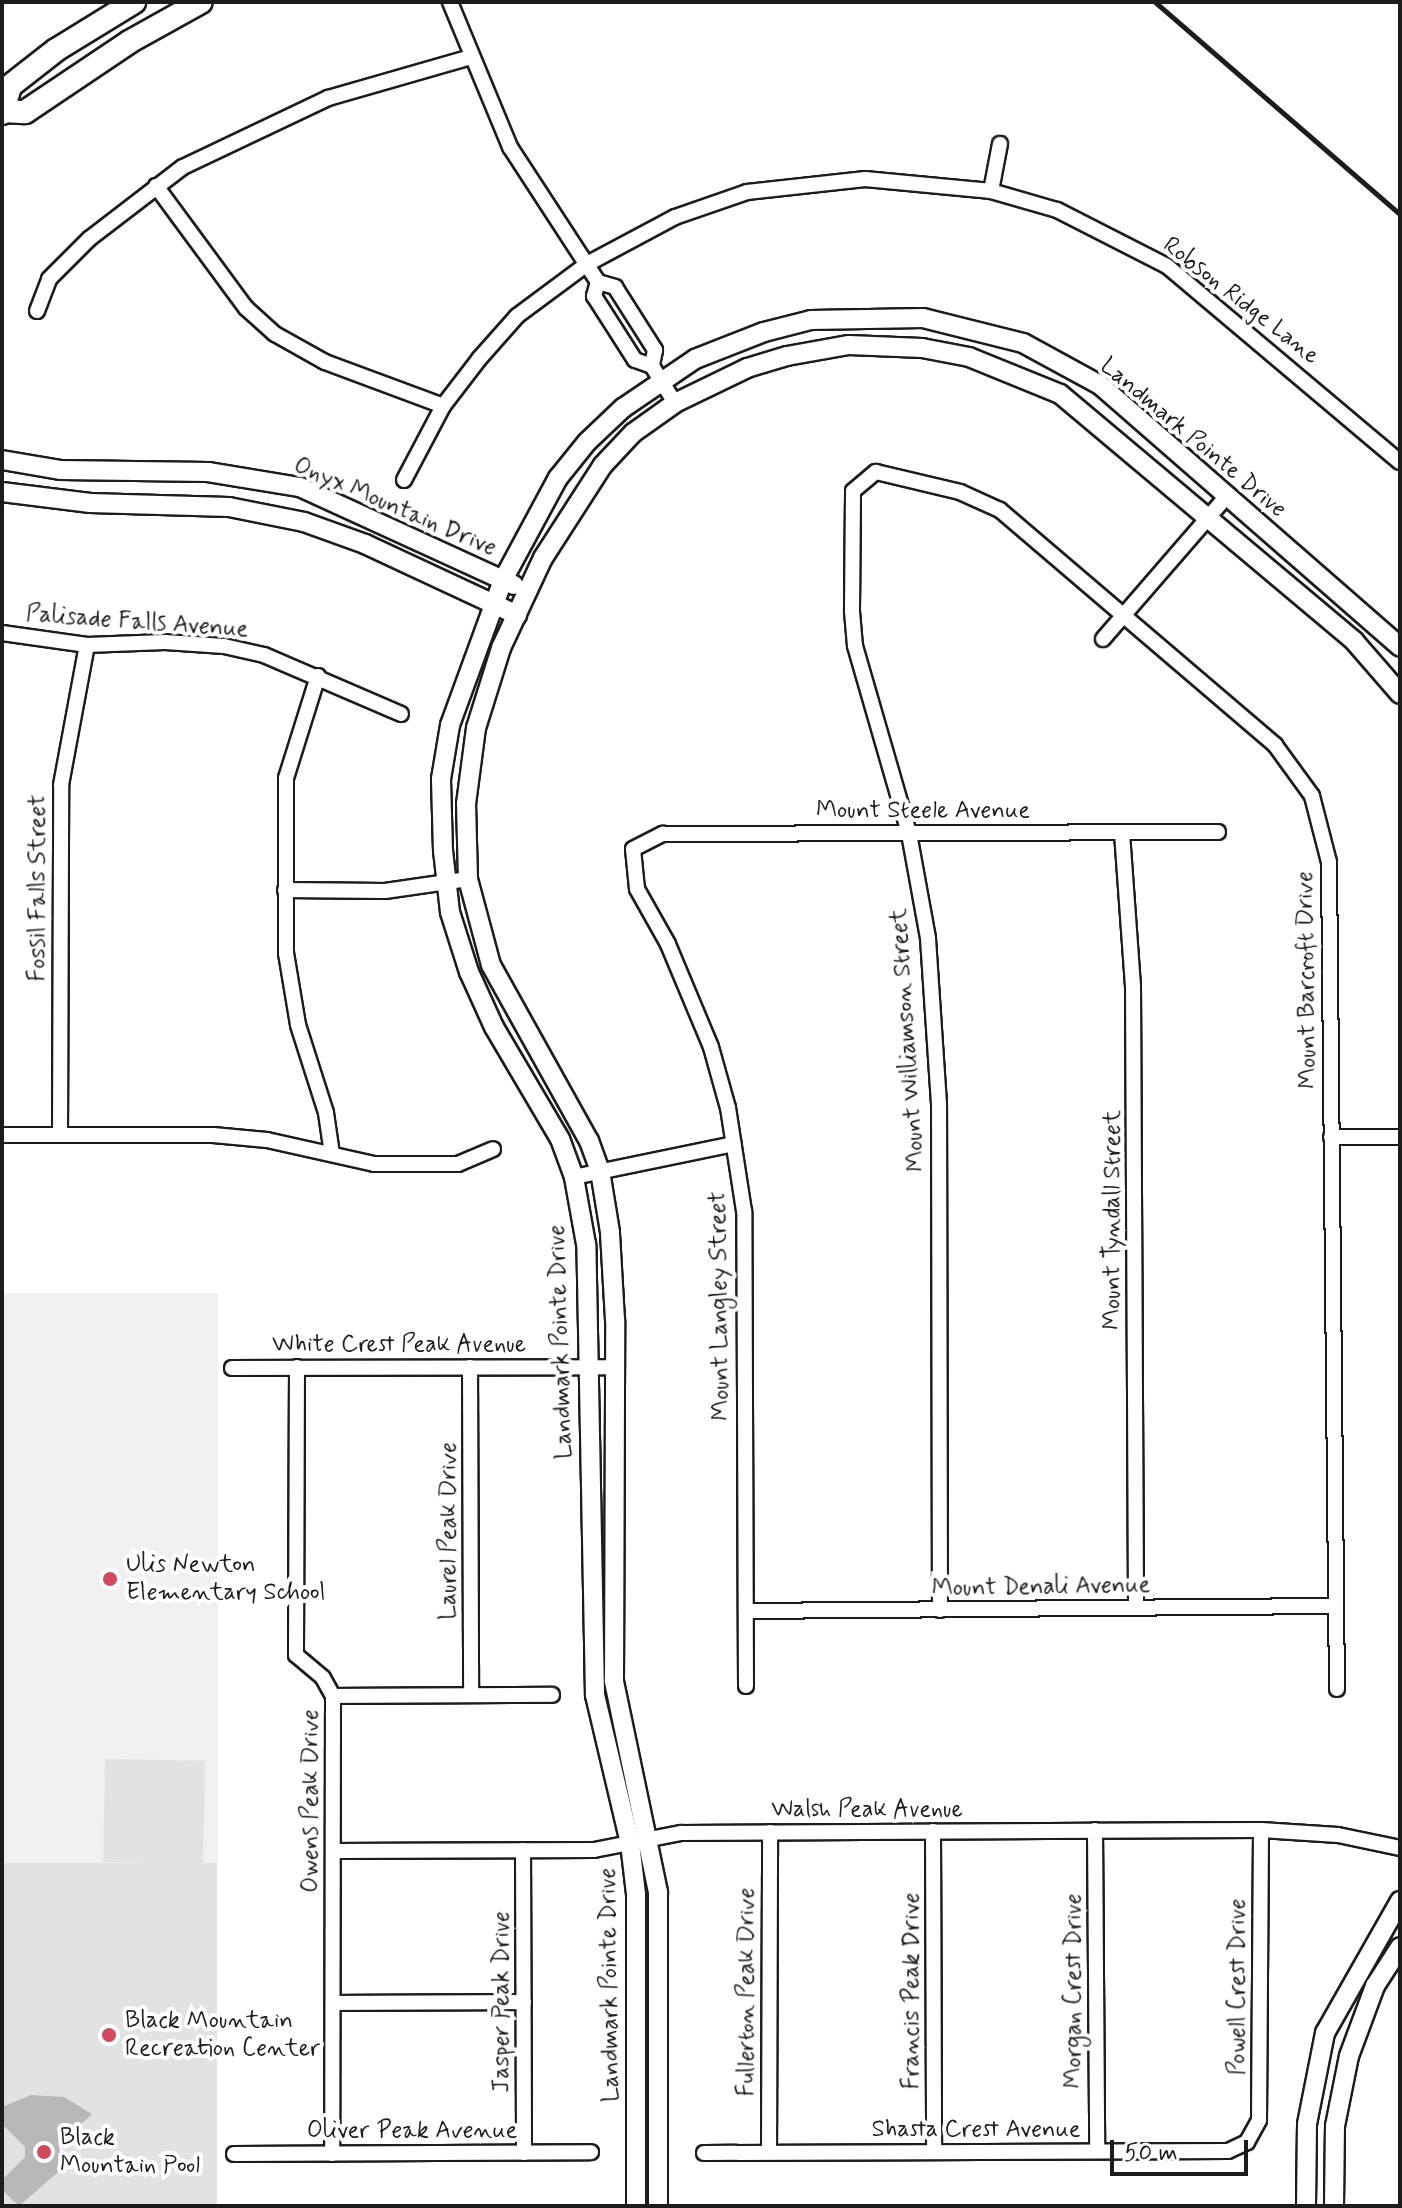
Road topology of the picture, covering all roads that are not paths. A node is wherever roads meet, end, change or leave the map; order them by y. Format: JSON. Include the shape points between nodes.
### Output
{"nodes":[{"id":1,"x":134,"y":2,"type":"edge"},
{"id":2,"x":201,"y":2,"type":"edge"},
{"id":3,"x":450,"y":2,"type":"edge"},
{"id":4,"x":471,"y":57,"type":"junction"},
{"id":5,"x":3,"y":112,"type":"edge"},
{"id":6,"x":1000,"y":144,"type":"dead end"},
{"id":7,"x":156,"y":186,"type":"junction"},
{"id":8,"x":991,"y":191,"type":"junction"},
{"id":9,"x":587,"y":264,"type":"junction"},
{"id":10,"x":598,"y":282,"type":"junction"},
{"id":11,"x":37,"y":311,"type":"dead end"},
{"id":12,"x":657,"y":374,"type":"junction"},
{"id":13,"x":675,"y":403,"type":"junction"},
{"id":14,"x":443,"y":406,"type":"junction"},
{"id":15,"x":2,"y":460,"type":"edge"},
{"id":16,"x":1400,"y":462,"type":"edge"},
{"id":17,"x":861,"y":479,"type":"joint"},
{"id":18,"x":404,"y":480,"type":"dead end"},
{"id":19,"x":2,"y":492,"type":"edge"},
{"id":20,"x":1226,"y":497,"type":"junction"},
{"id":21,"x":1208,"y":517,"type":"junction"},
{"id":22,"x":503,"y":580,"type":"junction"},
{"id":23,"x":528,"y":591,"type":"junction"},
{"id":24,"x":492,"y":603,"type":"junction"},
{"id":25,"x":517,"y":615,"type":"junction"},
{"id":26,"x":1123,"y":616,"type":"junction"},
{"id":27,"x":2,"y":633,"type":"edge"},
{"id":28,"x":1103,"y":639,"type":"dead end"},
{"id":29,"x":87,"y":645,"type":"junction"},
{"id":30,"x":1400,"y":647,"type":"edge"},
{"id":31,"x":318,"y":676,"type":"junction"},
{"id":32,"x":1400,"y":694,"type":"edge"},
{"id":33,"x":401,"y":714,"type":"dead end"},
{"id":34,"x":1218,"y":832,"type":"dead end"},
{"id":35,"x":909,"y":833,"type":"junction"},
{"id":36,"x":1122,"y":833,"type":"junction"},
{"id":37,"x":633,"y":849,"type":"joint"},
{"id":38,"x":468,"y":879,"type":"junction"},
{"id":39,"x":446,"y":883,"type":"junction"},
{"id":40,"x":285,"y":890,"type":"junction"},
{"id":41,"x":60,"y":1134,"type":"junction"},
{"id":42,"x":2,"y":1135,"type":"edge"},
{"id":43,"x":1331,"y":1137,"type":"junction"},
{"id":44,"x":1400,"y":1137,"type":"edge"},
{"id":45,"x":734,"y":1144,"type":"junction"},
{"id":46,"x":493,"y":1149,"type":"dead end"},
{"id":47,"x":332,"y":1154,"type":"junction"},
{"id":48,"x":600,"y":1171,"type":"junction"},
{"id":49,"x":574,"y":1177,"type":"junction"},
{"id":50,"x":297,"y":1367,"type":"junction"},
{"id":51,"x":470,"y":1367,"type":"junction"},
{"id":52,"x":588,"y":1367,"type":"junction"},
{"id":53,"x":615,"y":1367,"type":"junction"},
{"id":54,"x":232,"y":1368,"type":"dead end"},
{"id":55,"x":1335,"y":1606,"type":"junction"},
{"id":56,"x":1136,"y":1608,"type":"junction"},
{"id":57,"x":940,"y":1610,"type":"junction"},
{"id":58,"x":746,"y":1611,"type":"junction"},
{"id":59,"x":746,"y":1686,"type":"dead end"},
{"id":60,"x":1337,"y":1689,"type":"dead end"},
{"id":61,"x":471,"y":1695,"type":"junction"},
{"id":62,"x":552,"y":1695,"type":"dead end"},
{"id":63,"x":333,"y":1696,"type":"junction"},
{"id":64,"x":1095,"y":1830,"type":"junction"},
{"id":65,"x":1261,"y":1830,"type":"junction"},
{"id":66,"x":933,"y":1831,"type":"junction"},
{"id":67,"x":770,"y":1832,"type":"junction"},
{"id":68,"x":650,"y":1837,"type":"junction"},
{"id":69,"x":630,"y":1843,"type":"junction"},
{"id":70,"x":1400,"y":1848,"type":"edge"},
{"id":71,"x":523,"y":1850,"type":"junction"},
{"id":72,"x":333,"y":1851,"type":"junction"},
{"id":73,"x":1400,"y":1901,"type":"edge"},
{"id":74,"x":1400,"y":1947,"type":"edge"},
{"id":75,"x":524,"y":2002,"type":"junction"},
{"id":76,"x":333,"y":2003,"type":"junction"},
{"id":77,"x":1247,"y":2142,"type":"joint"},
{"id":78,"x":1097,"y":2151,"type":"junction"},
{"id":79,"x":591,"y":2152,"type":"dead end"},
{"id":80,"x":769,"y":2152,"type":"junction"},
{"id":81,"x":934,"y":2152,"type":"junction"},
{"id":82,"x":524,"y":2153,"type":"junction"},
{"id":83,"x":704,"y":2153,"type":"dead end"},
{"id":84,"x":234,"y":2154,"type":"dead end"},
{"id":85,"x":332,"y":2154,"type":"junction"},
{"id":86,"x":636,"y":2206,"type":"edge"},
{"id":87,"x":658,"y":2206,"type":"edge"},
{"id":88,"x":1306,"y":2206,"type":"edge"},
{"id":89,"x":1334,"y":2206,"type":"edge"}],
"edges":[{"from":1,"to":5,"type":"main road","via":[[56,50],[10,86]]},
{"from":2,"to":5,"type":"main road","via":[[129,42],[25,112]]},
{"from":3,"to":4,"type":"street"},
{"from":4,"to":7,"type":"street","via":[[274,119]]},
{"from":4,"to":9,"type":"street","via":[[510,147]]},
{"from":6,"to":8,"type":"street"},
{"from":7,"to":11,"type":"street","via":[[49,279]]},
{"from":7,"to":14,"type":"street","via":[[246,308],[275,334],[325,362]]},
{"from":8,"to":9,"type":"street","name":"Robson Ridge Lane","via":[[865,179],[747,192],[675,217]]},
{"from":8,"to":16,"type":"street","name":"Robson Ridge Lane","via":[[1057,210],[1167,266]]},
{"from":9,"to":10,"type":"street"},
{"from":9,"to":14,"type":"street","name":"Robson Ridge Lane","via":[[517,316]]},
{"from":10,"to":12,"type":"street","via":[[615,287],[621,296],[655,350]]},
{"from":10,"to":12,"type":"street","via":[[594,296],[635,360]]},
{"from":12,"to":13,"type":"street"},
{"from":12,"to":20,"type":"street","name":"Landmark Pointe Drive","via":[[736,341],[811,320],[923,318],[976,328],[1023,343],[1100,385]]},
{"from":12,"to":22,"type":"street","name":"Landmark Pointe Drive","via":[[558,478]]},
{"from":13,"to":21,"type":"street","name":"Landmark Pointe Drive","via":[[747,368],[819,349],[879,345],[969,357],[1060,394]]},
{"from":13,"to":23,"type":"street","name":"Landmark Pointe Drive","via":[[633,433],[577,498]]},
{"from":14,"to":18,"type":"street","name":"Robson Ridge Lane"},
{"from":15,"to":22,"type":"street","name":"Onyx Mountain Drive","via":[[61,470],[208,472],[285,484]]},
{"from":17,"to":26,"type":"street","name":"Mount Barcroft Drive","via":[[894,472],[1000,510]]},
{"from":17,"to":35,"type":"street","name":"Mount Williamson Street","via":[[850,508],[855,646]]},
{"from":19,"to":24,"type":"street","name":"Onyx Mountain Drive","via":[[90,503],[229,507],[304,522]]},
{"from":20,"to":21,"type":"street"},
{"from":20,"to":30,"type":"street","name":"Landmark Pointe Drive"},
{"from":21,"to":26,"type":"street"},
{"from":21,"to":32,"type":"street","name":"Landmark Pointe Drive","via":[[1354,641]]},
{"from":22,"to":23,"type":"street","name":"Onyx Mountain Drive"},
{"from":22,"to":24,"type":"street","name":"Landmark Pointe Drive"},
{"from":23,"to":25,"type":"street","name":"Landmark Pointe Drive"},
{"from":24,"to":25,"type":"street","name":"Onyx Mountain Drive"},
{"from":24,"to":39,"type":"street","name":"Landmark Pointe Drive","via":[[450,725],[441,779]]},
{"from":25,"to":38,"type":"street","name":"Landmark Pointe Drive","via":[[488,681],[476,728],[466,804]]},
{"from":26,"to":28,"type":"street"},
{"from":26,"to":43,"type":"street","name":"Mount Barcroft Drive","via":[[1275,745],[1312,796],[1329,862]]},
{"from":27,"to":29,"type":"street","name":"Palisade Falls Avenue"},
{"from":29,"to":31,"type":"street","name":"Palisade Falls Avenue","via":[[224,646]]},
{"from":29,"to":41,"type":"street","name":"Fossil Falls Street","via":[[61,785]]},
{"from":31,"to":33,"type":"street","name":"Palisade Falls Avenue"},
{"from":31,"to":40,"type":"street","via":[[286,778]]},
{"from":34,"to":36,"type":"street","name":"Mount Steele Avenue"},
{"from":35,"to":36,"type":"street","name":"Mount Steele Avenue"},
{"from":35,"to":37,"type":"street","name":"Mount Steele Avenue","via":[[663,834]]},
{"from":35,"to":57,"type":"street","name":"Mount Williamson Street","via":[[928,938],[939,1104]]},
{"from":36,"to":56,"type":"street","name":"Mount Tyndall Street","via":[[1133,986]]},
{"from":37,"to":45,"type":"street","name":"Mount Langley Street","via":[[637,889],[668,944],[711,1047]]},
{"from":38,"to":39,"type":"street"},
{"from":38,"to":48,"type":"street","name":"Landmark Pointe Drive","via":[[491,965],[575,1113]]},
{"from":39,"to":40,"type":"street","via":[[385,891]]},
{"from":39,"to":49,"type":"street","name":"Landmark Pointe Drive","via":[[469,972],[494,1027],[540,1100]]},
{"from":40,"to":47,"type":"street","via":[[286,953],[298,1025],[326,1113]]},
{"from":41,"to":42,"type":"street"},
{"from":41,"to":47,"type":"street","via":[[213,1135]]},
{"from":43,"to":44,"type":"street"},
{"from":43,"to":55,"type":"street","name":"Mount Barcroft Drive"},
{"from":45,"to":48,"type":"street"},
{"from":45,"to":58,"type":"street","name":"Mount Langley Street","via":[[744,1211]]},
{"from":46,"to":47,"type":"street","via":[[458,1164],[374,1164]]},
{"from":48,"to":49,"type":"street"},
{"from":48,"to":53,"type":"street","name":"Landmark Pointe Drive","via":[[611,1247]]},
{"from":49,"to":52,"type":"street","name":"Landmark Pointe Drive","via":[[586,1244]]},
{"from":50,"to":51,"type":"street","name":"White Crest Peak Avenue"},
{"from":50,"to":54,"type":"street","name":"White Crest Peak Avenue"},
{"from":50,"to":63,"type":"street","name":"Owens Peak Drive","via":[[296,1655],[323,1678]]},
{"from":51,"to":52,"type":"street","name":"White Crest Peak Avenue"},
{"from":51,"to":61,"type":"street","name":"Laurel Peak Drive"},
{"from":52,"to":53,"type":"street","name":"White Crest Peak Avenue"},
{"from":52,"to":69,"type":"street","name":"Landmark Pointe Drive","via":[[595,1695]]},
{"from":53,"to":68,"type":"street","name":"Landmark Pointe Drive","via":[[614,1681],[623,1741]]},
{"from":55,"to":56,"type":"street","name":"Mount Denali Avenue"},
{"from":55,"to":60,"type":"street","name":"Mount Barcroft Drive"},
{"from":56,"to":57,"type":"street","name":"Mount Denali Avenue"},
{"from":57,"to":58,"type":"street","name":"Mount Denali Avenue"},
{"from":58,"to":59,"type":"street","name":"Mount Langley Street"},
{"from":61,"to":62,"type":"street"},
{"from":61,"to":63,"type":"street"},
{"from":63,"to":72,"type":"street","name":"Owens Peak Drive"},
{"from":64,"to":65,"type":"street","name":"Walsh Peak Avenue"},
{"from":64,"to":66,"type":"street","name":"Walsh Peak Avenue"},
{"from":64,"to":78,"type":"street","name":"Morgan Crest Drive"},
{"from":65,"to":70,"type":"street","name":"Walsh Peak Avenue","via":[[1338,1835]]},
{"from":65,"to":77,"type":"street","name":"Powell Crest Drive","via":[[1259,2120]]},
{"from":66,"to":67,"type":"street","name":"Walsh Peak Avenue"},
{"from":66,"to":81,"type":"street","name":"Francis Peak Drive"},
{"from":67,"to":68,"type":"street","name":"Walsh Peak Avenue"},
{"from":67,"to":80,"type":"street","name":"Fullerton Peak Drive"},
{"from":68,"to":69,"type":"street","name":"Walsh Peak Avenue"},
{"from":68,"to":87,"type":"street","name":"Landmark Pointe Drive","via":[[658,1892]]},
{"from":69,"to":71,"type":"street","name":"Walsh Peak Avenue","via":[[594,1850]]},
{"from":69,"to":86,"type":"street","name":"Landmark Pointe Drive","via":[[636,1894]]},
{"from":71,"to":72,"type":"street","name":"Walsh Peak Avenue"},
{"from":71,"to":75,"type":"street","name":"Jasper Peak Drive"},
{"from":72,"to":76,"type":"street","name":"Owens Peak Drive"},
{"from":73,"to":88,"type":"street","via":[[1325,2033],[1307,2124]]},
{"from":74,"to":89,"type":"street","via":[[1375,1986],[1349,2056],[1335,2126]]},
{"from":75,"to":76,"type":"street"},
{"from":75,"to":82,"type":"street","name":"Jasper Peak Drive"},
{"from":76,"to":85,"type":"street","name":"Owens Peak Drive"},
{"from":77,"to":78,"type":"street","name":"Shasta Crest Avenue","via":[[1228,2151]]},
{"from":78,"to":81,"type":"street","name":"Shasta Crest Avenue"},
{"from":79,"to":82,"type":"street","name":"Oliver Peak Avenue"},
{"from":80,"to":81,"type":"street","name":"Shasta Crest Avenue"},
{"from":80,"to":83,"type":"street","name":"Shasta Crest Avenue"},
{"from":82,"to":85,"type":"street","name":"Oliver Peak Avenue"},
{"from":84,"to":85,"type":"street","name":"Oliver Peak Avenue"}]}
